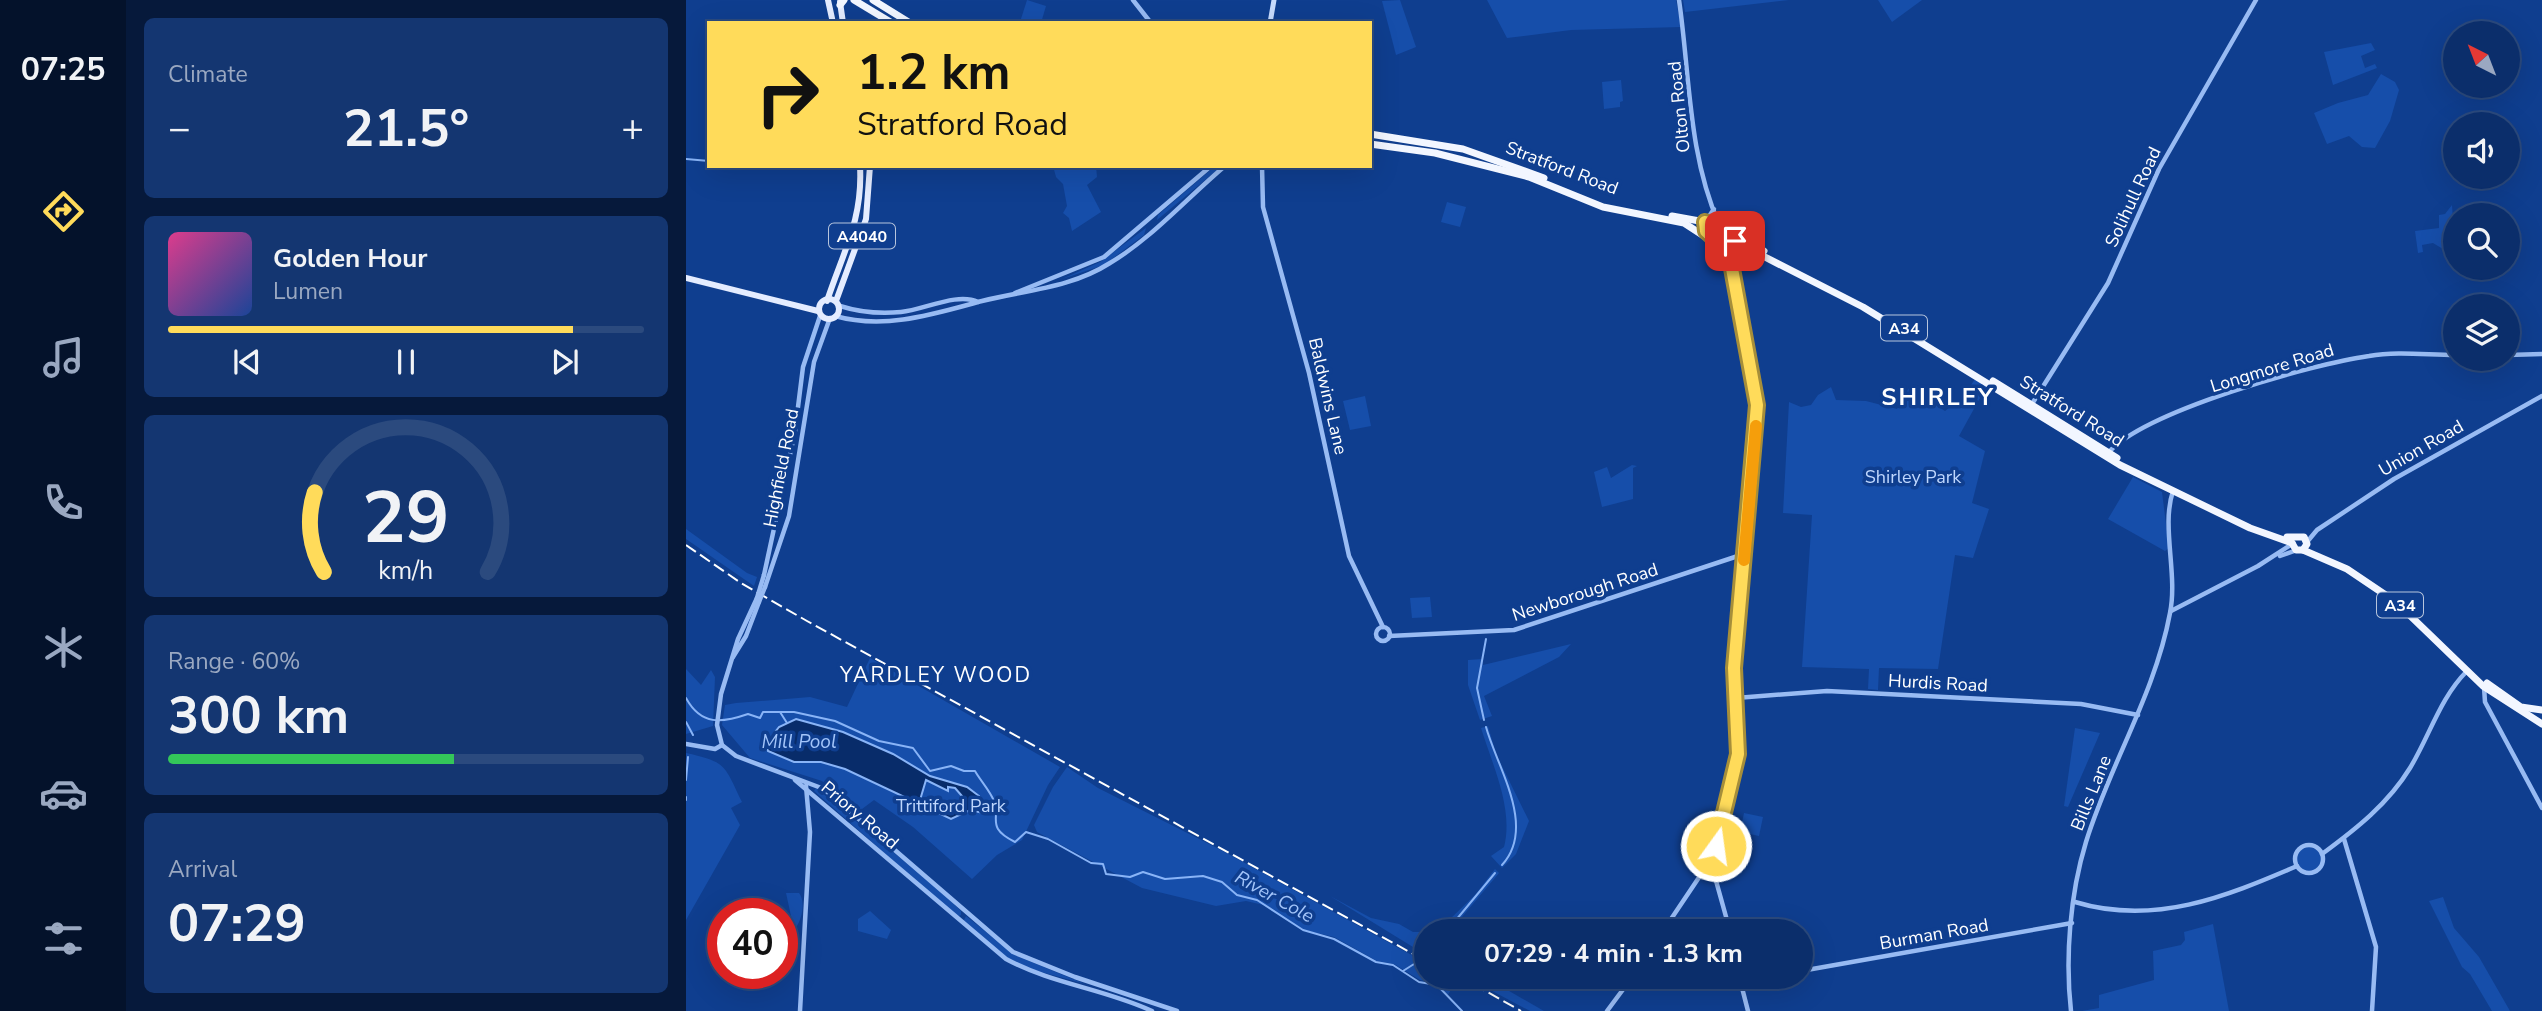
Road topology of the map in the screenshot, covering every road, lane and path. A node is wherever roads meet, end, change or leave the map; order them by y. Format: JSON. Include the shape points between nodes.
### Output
{"nodes":[{"id":1,"x":854,"y":0,"type":"edge"},
{"id":2,"x":873,"y":0,"type":"edge"},
{"id":3,"x":1133,"y":0,"type":"edge"},
{"id":4,"x":1274,"y":0,"type":"edge"},
{"id":5,"x":1679,"y":0,"type":"edge"},
{"id":6,"x":2256,"y":0,"type":"edge"},
{"id":7,"x":829,"y":1,"type":"edge"},
{"id":8,"x":840,"y":1,"type":"edge"},
{"id":9,"x":833,"y":21,"type":"edge"},
{"id":10,"x":844,"y":21,"type":"edge"},
{"id":11,"x":889,"y":21,"type":"edge"},
{"id":12,"x":904,"y":21,"type":"edge"},
{"id":13,"x":1149,"y":21,"type":"edge"},
{"id":14,"x":1270,"y":21,"type":"edge"},
{"id":15,"x":1372,"y":134,"type":"edge"},
{"id":16,"x":1436,"y":143,"type":"junction"},
{"id":17,"x":1372,"y":144,"type":"edge"},
{"id":18,"x":1463,"y":149,"type":"junction"},
{"id":19,"x":1435,"y":153,"type":"junction"},
{"id":20,"x":1461,"y":159,"type":"junction"},
{"id":21,"x":1500,"y":165,"type":"junction"},
{"id":22,"x":860,"y":168,"type":"edge"},
{"id":23,"x":870,"y":168,"type":"edge"},
{"id":24,"x":1209,"y":168,"type":"edge"},
{"id":25,"x":1223,"y":168,"type":"edge"},
{"id":26,"x":1262,"y":168,"type":"edge"},
{"id":27,"x":860,"y":203,"type":"junction"},
{"id":28,"x":869,"y":204,"type":"junction"},
{"id":29,"x":1714,"y":209,"type":"junction"},
{"id":30,"x":1148,"y":221,"type":"junction"},
{"id":31,"x":1705,"y":222,"type":"junction"},
{"id":32,"x":1154,"y":228,"type":"junction"},
{"id":33,"x":1723,"y":228,"type":"junction"},
{"id":34,"x":853,"y":245,"type":"junction"},
{"id":35,"x":1724,"y":248,"type":"junction"},
{"id":36,"x":1736,"y":249,"type":"junction"},
{"id":37,"x":1755,"y":250,"type":"junction"},
{"id":38,"x":1731,"y":263,"type":"junction"},
{"id":39,"x":686,"y":278,"type":"edge"},
{"id":40,"x":1035,"y":283,"type":"junction"},
{"id":41,"x":1043,"y":290,"type":"junction"},
{"id":42,"x":1011,"y":295,"type":"junction"},
{"id":43,"x":827,"y":301,"type":"junction"},
{"id":44,"x":975,"y":302,"type":"junction"},
{"id":45,"x":838,"y":304,"type":"junction"},
{"id":46,"x":819,"y":313,"type":"junction"},
{"id":47,"x":832,"y":317,"type":"junction"},
{"id":48,"x":2542,"y":354,"type":"edge"},
{"id":49,"x":2443,"y":355,"type":"edge"},
{"id":50,"x":2520,"y":355,"type":"edge"},
{"id":51,"x":805,"y":360,"type":"junction"},
{"id":52,"x":814,"y":362,"type":"junction"},
{"id":53,"x":2542,"y":396,"type":"edge"},
{"id":54,"x":2031,"y":407,"type":"junction"},
{"id":55,"x":794,"y":431,"type":"junction"},
{"id":56,"x":804,"y":432,"type":"junction"},
{"id":57,"x":2109,"y":452,"type":"junction"},
{"id":58,"x":2138,"y":473,"type":"junction"},
{"id":59,"x":2173,"y":491,"type":"junction"},
{"id":60,"x":783,"y":494,"type":"junction"},
{"id":61,"x":793,"y":495,"type":"junction"},
{"id":62,"x":2240,"y":522,"type":"junction"},
{"id":63,"x":2278,"y":539,"type":"junction"},
{"id":64,"x":2299,"y":543,"type":"junction"},
{"id":65,"x":2282,"y":551,"type":"junction"},
{"id":66,"x":1744,"y":554,"type":"junction"},
{"id":67,"x":2269,"y":560,"type":"junction"},
{"id":68,"x":758,"y":600,"type":"junction"},
{"id":69,"x":2171,"y":611,"type":"junction"},
{"id":70,"x":1384,"y":627,"type":"junction"},
{"id":71,"x":1389,"y":636,"type":"junction"},
{"id":72,"x":2468,"y":669,"type":"junction"},
{"id":73,"x":2483,"y":686,"type":"junction"},
{"id":74,"x":2491,"y":692,"type":"junction"},
{"id":75,"x":1736,"y":698,"type":"junction"},
{"id":76,"x":2484,"y":699,"type":"junction"},
{"id":77,"x":2539,"y":710,"type":"edge"},
{"id":78,"x":2138,"y":715,"type":"junction"},
{"id":79,"x":2532,"y":719,"type":"junction"},
{"id":80,"x":2542,"y":724,"type":"edge"},
{"id":81,"x":686,"y":744,"type":"edge"},
{"id":82,"x":722,"y":745,"type":"junction"},
{"id":83,"x":795,"y":779,"type":"junction"},
{"id":84,"x":806,"y":782,"type":"junction"},
{"id":85,"x":805,"y":789,"type":"junction"},
{"id":86,"x":2542,"y":808,"type":"edge"},
{"id":87,"x":2344,"y":839,"type":"junction"},
{"id":88,"x":2322,"y":854,"type":"junction"},
{"id":89,"x":1712,"y":858,"type":"junction"},
{"id":90,"x":2297,"y":866,"type":"junction"},
{"id":91,"x":1706,"y":867,"type":"junction"},
{"id":92,"x":1713,"y":870,"type":"junction"},
{"id":93,"x":2075,"y":902,"type":"junction"},
{"id":94,"x":1671,"y":919,"type":"edge"},
{"id":95,"x":1727,"y":919,"type":"edge"},
{"id":96,"x":2072,"y":923,"type":"junction"},
{"id":97,"x":1813,"y":969,"type":"edge"},
{"id":98,"x":1087,"y":981,"type":"junction"},
{"id":99,"x":1085,"y":988,"type":"junction"},
{"id":100,"x":1623,"y":989,"type":"edge"},
{"id":101,"x":1742,"y":989,"type":"edge"},
{"id":102,"x":800,"y":1011,"type":"edge"},
{"id":103,"x":1152,"y":1011,"type":"edge"},
{"id":104,"x":1177,"y":1011,"type":"edge"},
{"id":105,"x":1607,"y":1011,"type":"edge"},
{"id":106,"x":1748,"y":1011,"type":"edge"},
{"id":107,"x":2071,"y":1011,"type":"edge"},
{"id":108,"x":2371,"y":1011,"type":"edge"}],
"edges":[{"from":1,"to":11,"type":"highway"},
{"from":2,"to":12,"type":"highway"},
{"from":3,"to":13,"type":"street"},
{"from":4,"to":14,"type":"main road"},
{"from":5,"to":29,"type":"street","name":"Olton Road","via":[[1693,138]]},
{"from":6,"to":54,"type":"street","name":"Solihull Road","via":[[2159,169],[2108,283]]},
{"from":7,"to":9,"type":"main road"},
{"from":8,"to":10,"type":"main road"},
{"from":15,"to":16,"type":"highway","name":"Stratford Road","number":"A34"},
{"from":16,"to":18,"type":"highway","name":"Stratford Road","number":"A34"},
{"from":16,"to":19,"type":"highway"},
{"from":17,"to":19,"type":"highway","name":"Stratford Road","number":"A34"},
{"from":18,"to":20,"type":"highway"},
{"from":18,"to":21,"type":"highway","name":"Stratford Road","number":"A34"},
{"from":19,"to":20,"type":"highway","name":"Stratford Road","number":"A34"},
{"from":20,"to":21,"type":"highway","name":"Stratford Road","number":"A34"},
{"from":21,"to":31,"type":"highway","name":"Stratford Road","number":"A34","via":[[1604,203]]},
{"from":21,"to":35,"type":"highway","name":"Stratford Road","number":"A34","via":[[1603,207],[1684,223]]},
{"from":22,"to":27,"type":"main road","number":"A4040"},
{"from":23,"to":28,"type":"main road","number":"A4040"},
{"from":24,"to":30,"type":"street"},
{"from":25,"to":32,"type":"street"},
{"from":26,"to":70,"type":"street","name":"Baldwins Lane","via":[[1264,207],[1309,373],[1349,556]]},
{"from":27,"to":28,"type":"main road"},
{"from":27,"to":34,"type":"main road","number":"A4040"},
{"from":28,"to":34,"type":"main road","number":"A4040"},
{"from":29,"to":31,"type":"street"},
{"from":29,"to":33,"type":"street","name":"Olton Road"},
{"from":30,"to":32,"type":"street"},
{"from":30,"to":40,"type":"street","via":[[1093,263]]},
{"from":31,"to":33,"type":"highway","name":"Stratford Road","number":"A34"},
{"from":31,"to":35,"type":"street","via":[[1706,231]]},
{"from":32,"to":41,"type":"street","via":[[1097,271]]},
{"from":33,"to":36,"type":"street","name":"Olton Road"},
{"from":33,"to":37,"type":"highway","name":"Stratford Road","number":"A34"},
{"from":34,"to":43,"type":"main road","number":"A4040"},
{"from":34,"to":45,"type":"main road","number":"A4040"},
{"from":35,"to":36,"type":"highway","name":"Stratford Road","number":"A34"},
{"from":35,"to":38,"type":"street"},
{"from":36,"to":37,"type":"highway","name":"Stratford Road","number":"A34"},
{"from":36,"to":38,"type":"street"},
{"from":37,"to":54,"type":"highway","name":"Stratford Road","number":"A34","via":[[1864,304]]},
{"from":38,"to":66,"type":"street","via":[[1757,401]]},
{"from":39,"to":46,"type":"main road"},
{"from":40,"to":41,"type":"street"},
{"from":40,"to":42,"type":"street"},
{"from":41,"to":42,"type":"street"},
{"from":42,"to":44,"type":"street"},
{"from":43,"to":45,"type":"main road"},
{"from":43,"to":46,"type":"main road"},
{"from":44,"to":45,"type":"street","via":[[965,299],[879,313]]},
{"from":44,"to":47,"type":"street","via":[[901,321]]},
{"from":45,"to":47,"type":"main road"},
{"from":46,"to":47,"type":"main road"},
{"from":46,"to":51,"type":"street","name":"Highfield Road"},
{"from":47,"to":52,"type":"street","name":"Highfield Road"},
{"from":48,"to":50,"type":"street"},
{"from":49,"to":57,"type":"street","name":"Longmore Road","via":[[2372,355],[2312,367],[2190,407],[2127,437]]},
{"from":51,"to":52,"type":"street"},
{"from":51,"to":55,"type":"street","name":"Highfield Road"},
{"from":52,"to":56,"type":"street","name":"Highfield Road"},
{"from":53,"to":64,"type":"street","name":"Union Road","via":[[2422,462]]},
{"from":54,"to":57,"type":"highway","name":"Stratford Road","number":"A34"},
{"from":54,"to":58,"type":"highway","name":"Stratford Road","number":"A34"},
{"from":55,"to":56,"type":"street"},
{"from":55,"to":60,"type":"street","name":"Highfield Road"},
{"from":56,"to":61,"type":"street","name":"Highfield Road"},
{"from":57,"to":58,"type":"highway","name":"Stratford Road","number":"A34"},
{"from":58,"to":59,"type":"highway","name":"Stratford Road","number":"A34"},
{"from":59,"to":62,"type":"highway","name":"Stratford Road","number":"A34"},
{"from":59,"to":69,"type":"street","name":"Bills Lane","via":[[2169,503]]},
{"from":60,"to":61,"type":"street"},
{"from":60,"to":68,"type":"street","name":"Highfield Road","bridge":true},
{"from":61,"to":68,"type":"street","name":"Highfield Road","bridge":true},
{"from":62,"to":63,"type":"highway","name":"Stratford Road","number":"A34"},
{"from":62,"to":64,"type":"highway","name":"Stratford Road","number":"A34"},
{"from":63,"to":64,"type":"highway","name":"Stratford Road","number":"A34"},
{"from":63,"to":65,"type":"street"},
{"from":64,"to":65,"type":"street"},
{"from":64,"to":67,"type":"street"},
{"from":64,"to":72,"type":"highway","name":"Stratford Road","number":"A34","via":[[2396,601]]},
{"from":65,"to":67,"type":"street"},
{"from":66,"to":71,"type":"street","name":"Newborough Road","via":[[1514,630]]},
{"from":66,"to":75,"type":"street","via":[[1734,668]]},
{"from":67,"to":69,"type":"street"},
{"from":68,"to":82,"type":"street","name":"Highfield Road","via":[[732,658],[717,715]]},
{"from":69,"to":78,"type":"street","name":"Bills Lane"},
{"from":70,"to":71,"type":"street"},
{"from":70,"to":71,"type":"street","via":[[1377,637],[1384,641]]},
{"from":72,"to":73,"type":"highway","name":"Stratford Road","number":"A34"},
{"from":72,"to":77,"type":"highway","name":"Stratford Road","number":"A34","via":[[2521,707]]},
{"from":72,"to":87,"type":"street","via":[[2449,689],[2408,771],[2379,808]]},
{"from":73,"to":74,"type":"highway","name":"Stratford Road","number":"A34"},
{"from":73,"to":76,"type":"street"},
{"from":74,"to":76,"type":"street"},
{"from":74,"to":79,"type":"highway","name":"Stratford Road","number":"A34"},
{"from":75,"to":78,"type":"street","name":"Hurdis Road","via":[[1827,691],[2081,704]]},
{"from":75,"to":89,"type":"street","via":[[1736,769]]},
{"from":76,"to":86,"type":"street"},
{"from":77,"to":79,"type":"highway","name":"Stratford Road","number":"A34"},
{"from":78,"to":93,"type":"street","name":"Bills Lane","via":[[2085,844]]},
{"from":79,"to":80,"type":"highway","name":"Stratford Road","number":"A34"},
{"from":81,"to":82,"type":"street"},
{"from":82,"to":83,"type":"street","via":[[736,756]]},
{"from":83,"to":84,"type":"street","name":"Priory Road"},
{"from":83,"to":85,"type":"street","name":"Priory Road"},
{"from":84,"to":85,"type":"street"},
{"from":84,"to":98,"type":"street","name":"Priory Road","via":[[824,789],[1003,946]]},
{"from":85,"to":99,"type":"street","name":"Priory Road","via":[[820,797],[996,952],[1021,967]]},
{"from":85,"to":102,"type":"street","via":[[810,832]]},
{"from":87,"to":88,"type":"street"},
{"from":87,"to":108,"type":"street","via":[[2376,947]]},
{"from":88,"to":90,"type":"street","via":[[2322,865],[2314,873],[2302,872]]},
{"from":88,"to":90,"type":"street","via":[[2313,846],[2301,848],[2295,858]]},
{"from":89,"to":91,"type":"street"},
{"from":89,"to":92,"type":"street","via":[[1717,864]]},
{"from":90,"to":93,"type":"street","via":[[2177,909],[2129,912]]},
{"from":91,"to":92,"type":"street"},
{"from":91,"to":94,"type":"street"},
{"from":92,"to":95,"type":"street"},
{"from":93,"to":96,"type":"street","name":"Bills Lane"},
{"from":96,"to":97,"type":"street","name":"Burman Road"},
{"from":96,"to":107,"type":"street","name":"Bills Lane","via":[[2067,968]]},
{"from":98,"to":99,"type":"street"},
{"from":98,"to":104,"type":"street","name":"Priory Road"},
{"from":99,"to":103,"type":"street","name":"Priory Road"},
{"from":100,"to":105,"type":"street"},
{"from":101,"to":106,"type":"street"}]}
